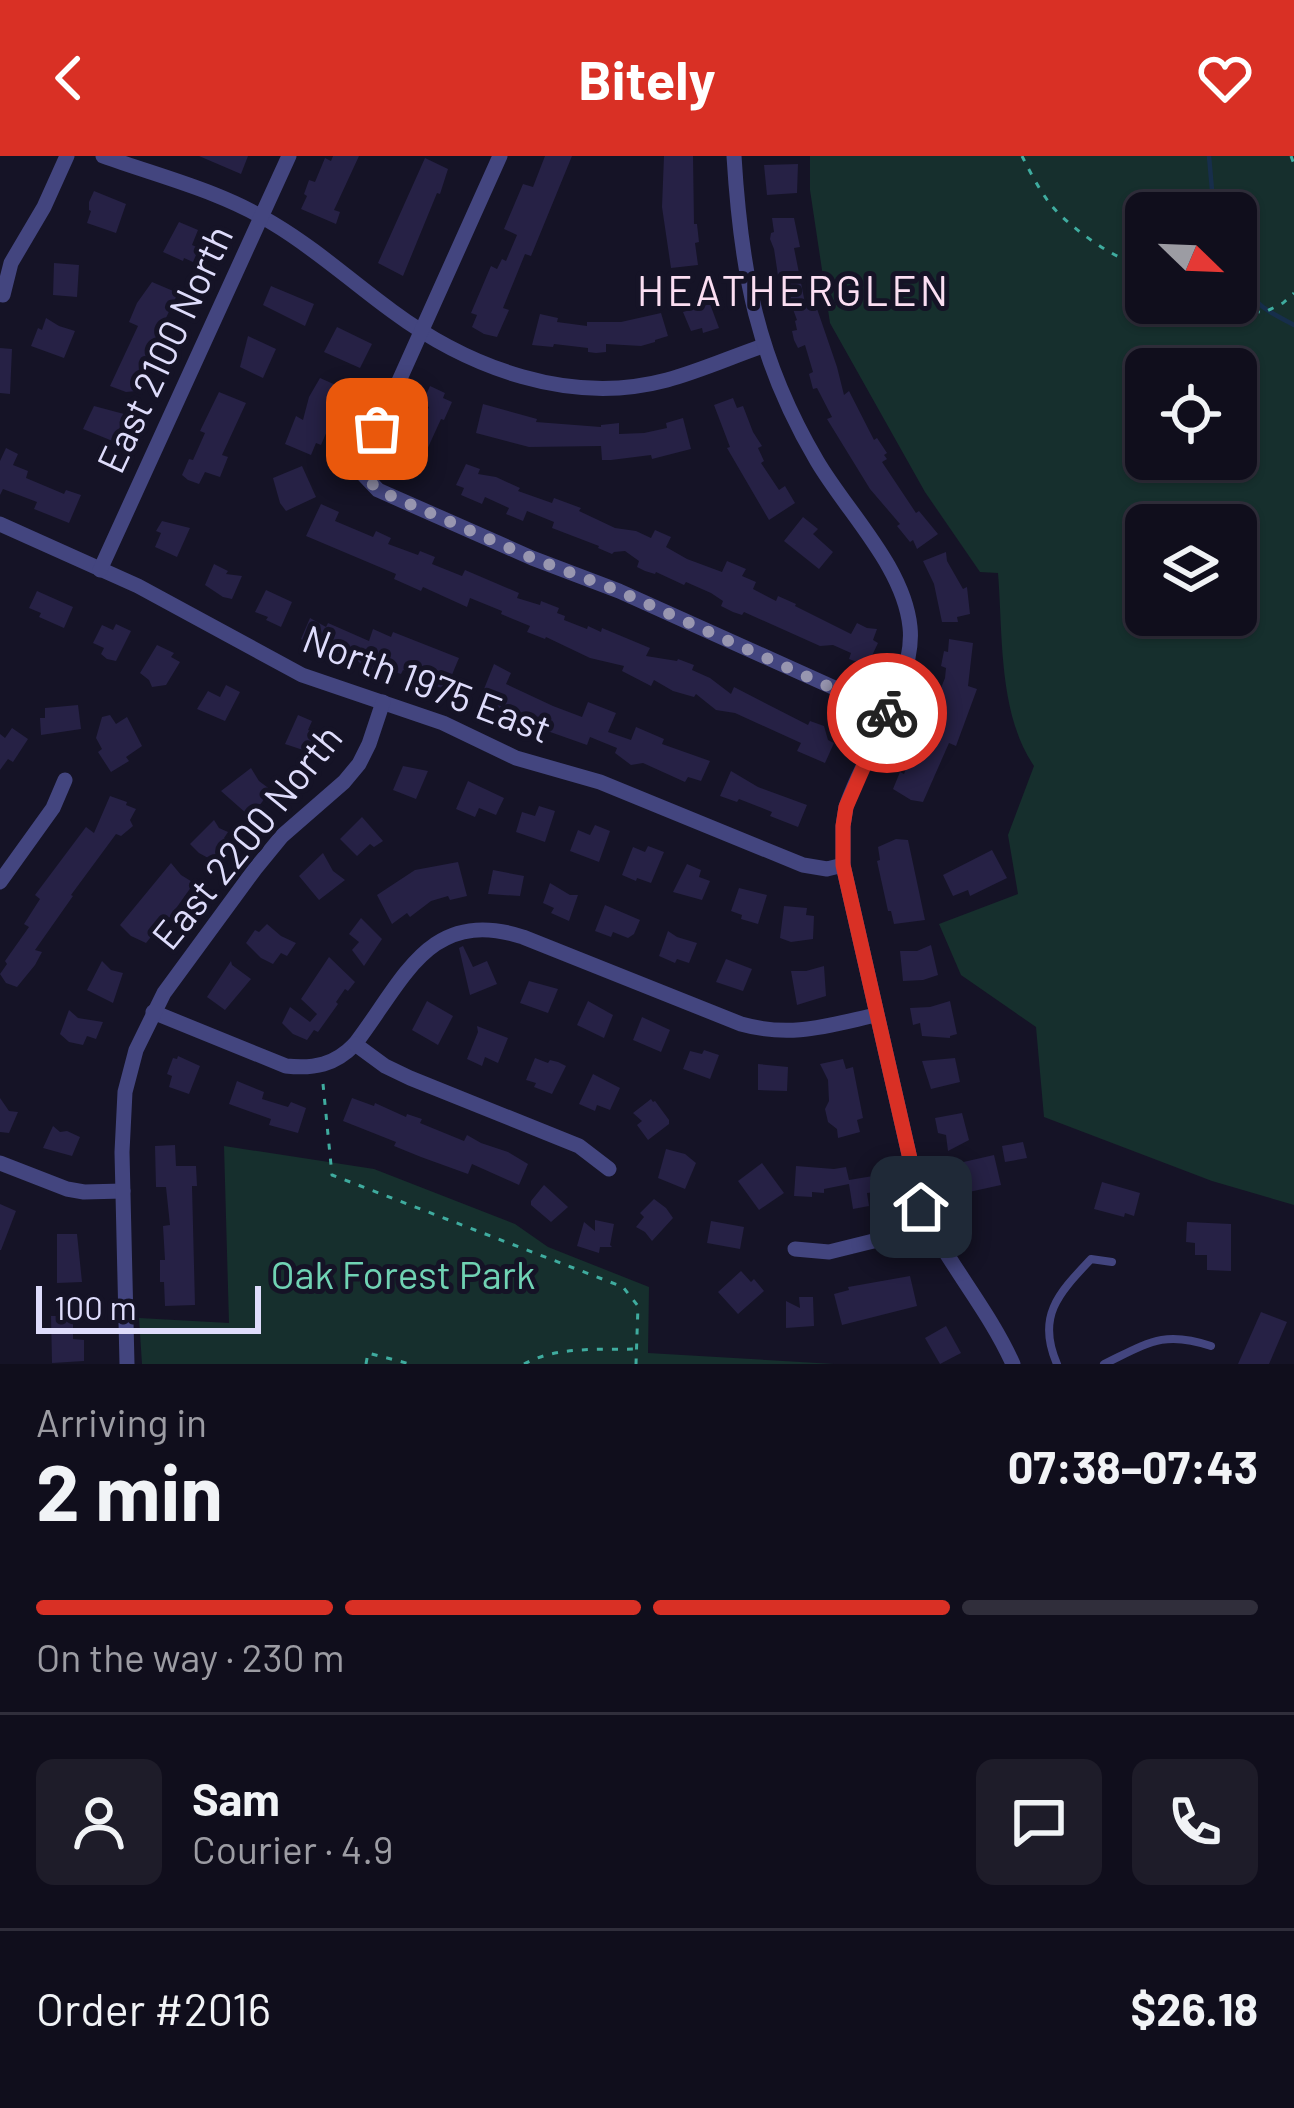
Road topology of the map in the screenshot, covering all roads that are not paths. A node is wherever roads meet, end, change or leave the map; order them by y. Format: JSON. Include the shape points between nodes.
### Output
{"nodes":[{"id":1,"x":67,"y":156,"type":"edge"},
{"id":2,"x":103,"y":156,"type":"edge"},
{"id":3,"x":289,"y":156,"type":"edge"},
{"id":4,"x":500,"y":156,"type":"edge"},
{"id":5,"x":734,"y":156,"type":"edge"},
{"id":6,"x":261,"y":217,"type":"junction"},
{"id":7,"x":3,"y":295,"type":"edge"},
{"id":8,"x":421,"y":331,"type":"junction"},
{"id":9,"x":763,"y":346,"type":"junction"},
{"id":10,"x":0,"y":524,"type":"edge"},
{"id":11,"x":100,"y":569,"type":"junction"},
{"id":12,"x":383,"y":702,"type":"junction"},
{"id":13,"x":888,"y":712,"type":"junction"},
{"id":14,"x":65,"y":780,"type":"dead end"},
{"id":15,"x":843,"y":865,"type":"junction"},
{"id":16,"x":0,"y":882,"type":"edge"},
{"id":17,"x":153,"y":1012,"type":"junction"},
{"id":18,"x":876,"y":1015,"type":"junction"},
{"id":19,"x":361,"y":1036,"type":"junction"},
{"id":20,"x":0,"y":1163,"type":"edge"},
{"id":21,"x":609,"y":1169,"type":"dead end"},
{"id":22,"x":122,"y":1191,"type":"junction"},
{"id":23,"x":930,"y":1227,"type":"junction"},
{"id":24,"x":795,"y":1249,"type":"dead end"},
{"id":25,"x":1112,"y":1262,"type":"dead end"},
{"id":26,"x":1211,"y":1346,"type":"dead end"},
{"id":27,"x":127,"y":1364,"type":"edge"},
{"id":28,"x":1012,"y":1364,"type":"edge"},
{"id":29,"x":1057,"y":1364,"type":"edge"},
{"id":30,"x":1104,"y":1364,"type":"edge"}],
"edges":[{"from":1,"to":7,"type":"street","via":[[11,263]]},
{"from":2,"to":6,"type":"street"},
{"from":3,"to":6,"type":"street","name":"East 2100 North"},
{"from":4,"to":8,"type":"street"},
{"from":5,"to":9,"type":"street","via":[[739,230]]},
{"from":6,"to":8,"type":"street"},
{"from":6,"to":11,"type":"street","name":"East 2100 North"},
{"from":8,"to":9,"type":"street","via":[[506,373],[620,388]]},
{"from":8,"to":13,"type":"street","via":[[359,470],[378,490]]},
{"from":9,"to":13,"type":"street","via":[[817,462],[904,598],[908,657]]},
{"from":10,"to":11,"type":"street","name":"North 1975 East"},
{"from":11,"to":12,"type":"street","name":"North 1975 East","via":[[302,675]]},
{"from":12,"to":15,"type":"street","name":"North 1975 East","via":[[802,865]]},
{"from":12,"to":17,"type":"street","name":"East 2200 North","via":[[359,764],[255,868]]},
{"from":13,"to":15,"type":"street","via":[[846,807]]},
{"from":14,"to":16,"type":"street"},
{"from":15,"to":18,"type":"street"},
{"from":17,"to":19,"type":"street","via":[[286,1066],[332,1062]]},
{"from":17,"to":22,"type":"street","name":"East 2200 North","via":[[125,1092]]},
{"from":18,"to":19,"type":"street","via":[[765,1031],[524,937],[480,928],[441,938],[422,953]]},
{"from":18,"to":23,"type":"street"},
{"from":19,"to":21,"type":"street","via":[[385,1066],[579,1146]]},
{"from":20,"to":22,"type":"street","via":[[67,1189]]},
{"from":22,"to":27,"type":"street","name":"East 2200 North"},
{"from":23,"to":24,"type":"street","via":[[829,1252]]},
{"from":23,"to":28,"type":"street"},
{"from":25,"to":29,"type":"lane","via":[[1091,1259],[1060,1291],[1046,1329]]},
{"from":26,"to":30,"type":"lane","via":[[1162,1339]]}]}
